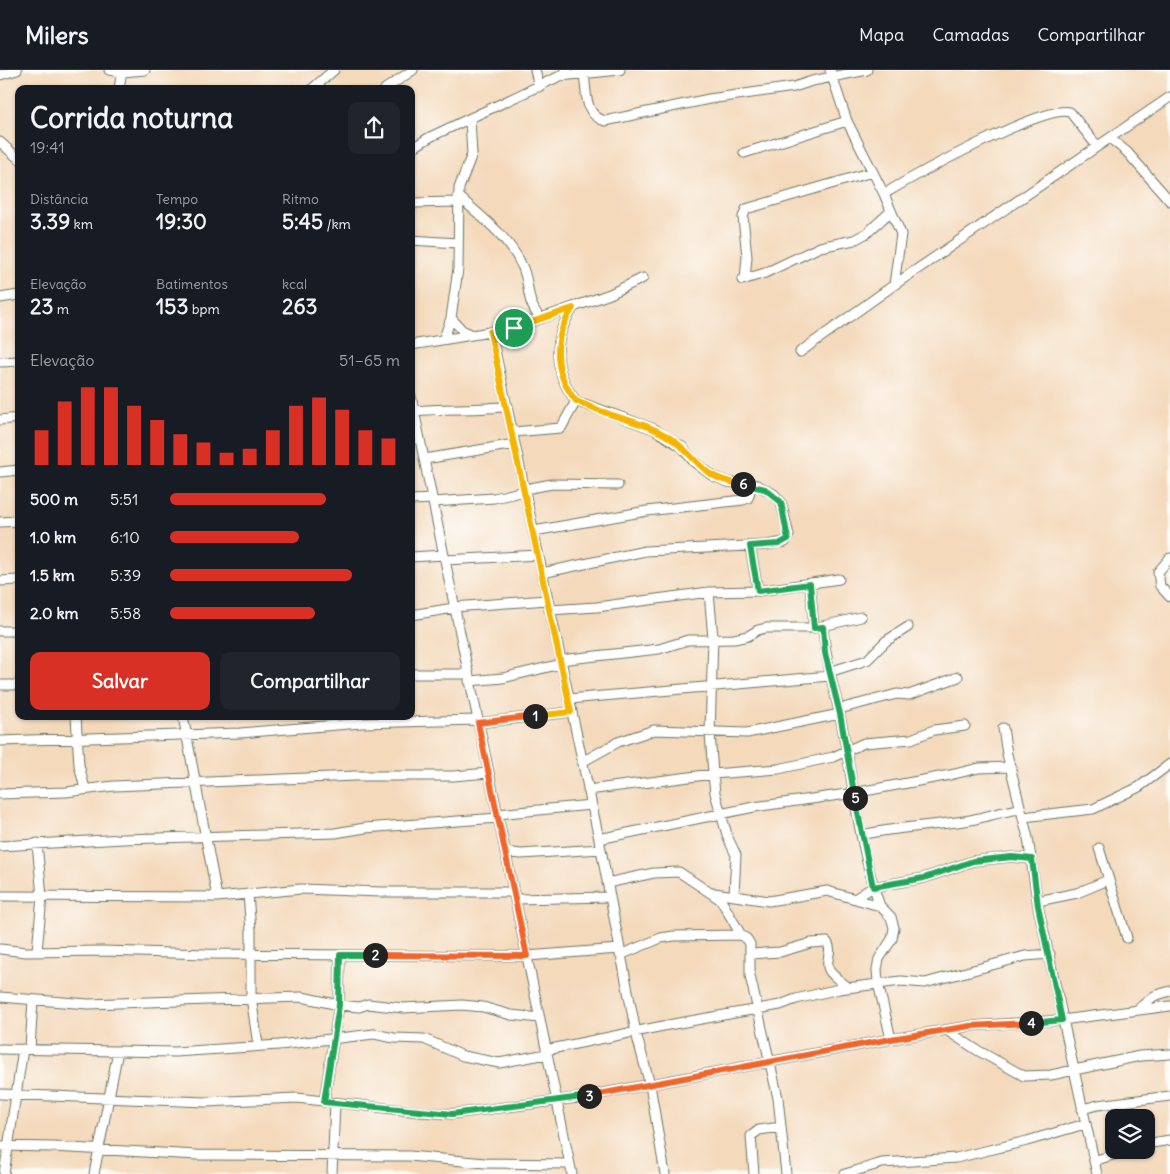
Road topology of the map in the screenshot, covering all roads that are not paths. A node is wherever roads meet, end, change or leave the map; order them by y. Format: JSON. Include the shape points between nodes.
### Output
{"nodes":[{"id":1,"x":18,"y":70,"type":"edge"},
{"id":2,"x":110,"y":70,"type":"edge"},
{"id":3,"x":145,"y":70,"type":"edge"},
{"id":4,"x":334,"y":70,"type":"edge"},
{"id":5,"x":413,"y":70,"type":"edge"},
{"id":6,"x":535,"y":70,"type":"edge"},
{"id":7,"x":620,"y":70,"type":"edge"},
{"id":8,"x":867,"y":70,"type":"edge"},
{"id":9,"x":122,"y":71,"type":"edge"},
{"id":10,"x":564,"y":73,"type":"edge"},
{"id":11,"x":584,"y":74,"type":"junction"},
{"id":12,"x":832,"y":74,"type":"edge"},
{"id":13,"x":0,"y":75,"type":"edge"},
{"id":14,"x":120,"y":85,"type":"edge"},
{"id":15,"x":317,"y":85,"type":"edge"},
{"id":16,"x":391,"y":85,"type":"edge"},
{"id":17,"x":539,"y":87,"type":"junction"},
{"id":18,"x":1170,"y":98,"type":"edge"},
{"id":19,"x":470,"y":120,"type":"junction"},
{"id":20,"x":847,"y":121,"type":"junction"},
{"id":21,"x":1110,"y":139,"type":"junction"},
{"id":22,"x":0,"y":142,"type":"edge"},
{"id":23,"x":415,"y":146,"type":"edge"},
{"id":24,"x":1097,"y":146,"type":"junction"},
{"id":25,"x":744,"y":153,"type":"dead end"},
{"id":26,"x":15,"y":155,"type":"edge"},
{"id":27,"x":872,"y":172,"type":"junction"},
{"id":28,"x":884,"y":194,"type":"junction"},
{"id":29,"x":458,"y":199,"type":"junction"},
{"id":30,"x":1170,"y":201,"type":"edge"},
{"id":31,"x":415,"y":203,"type":"edge"},
{"id":32,"x":890,"y":212,"type":"junction"},
{"id":33,"x":415,"y":240,"type":"edge"},
{"id":34,"x":457,"y":243,"type":"junction"},
{"id":35,"x":642,"y":278,"type":"dead end"},
{"id":36,"x":894,"y":285,"type":"junction"},
{"id":37,"x":15,"y":296,"type":"edge"},
{"id":38,"x":0,"y":298,"type":"edge"},
{"id":39,"x":573,"y":308,"type":"junction"},
{"id":40,"x":451,"y":318,"type":"junction"},
{"id":41,"x":541,"y":319,"type":"junction"},
{"id":42,"x":490,"y":332,"type":"junction"},
{"id":43,"x":471,"y":334,"type":"junction"},
{"id":44,"x":444,"y":338,"type":"junction"},
{"id":45,"x":415,"y":344,"type":"edge"},
{"id":46,"x":800,"y":352,"type":"dead end"},
{"id":47,"x":15,"y":361,"type":"edge"},
{"id":48,"x":0,"y":362,"type":"edge"},
{"id":49,"x":576,"y":401,"type":"junction"},
{"id":50,"x":508,"y":406,"type":"junction"},
{"id":51,"x":415,"y":411,"type":"edge"},
{"id":52,"x":15,"y":418,"type":"edge"},
{"id":53,"x":0,"y":420,"type":"edge"},
{"id":54,"x":415,"y":429,"type":"edge"},
{"id":55,"x":514,"y":432,"type":"junction"},
{"id":56,"x":515,"y":444,"type":"junction"},
{"id":57,"x":425,"y":459,"type":"junction"},
{"id":58,"x":15,"y":470,"type":"edge"},
{"id":59,"x":0,"y":472,"type":"edge"},
{"id":60,"x":618,"y":485,"type":"dead end"},
{"id":61,"x":752,"y":485,"type":"junction"},
{"id":62,"x":525,"y":490,"type":"junction"},
{"id":63,"x":415,"y":500,"type":"edge"},
{"id":64,"x":433,"y":501,"type":"junction"},
{"id":65,"x":15,"y":521,"type":"edge"},
{"id":66,"x":0,"y":522,"type":"edge"},
{"id":67,"x":534,"y":531,"type":"junction"},
{"id":68,"x":750,"y":546,"type":"junction"},
{"id":69,"x":538,"y":555,"type":"junction"},
{"id":70,"x":415,"y":557,"type":"edge"},
{"id":71,"x":444,"y":557,"type":"junction"},
{"id":72,"x":1170,"y":558,"type":"edge"},
{"id":73,"x":542,"y":573,"type":"junction"},
{"id":74,"x":839,"y":579,"type":"dead end"},
{"id":75,"x":15,"y":580,"type":"edge"},
{"id":76,"x":0,"y":581,"type":"edge"},
{"id":77,"x":810,"y":584,"type":"junction"},
{"id":78,"x":758,"y":591,"type":"junction"},
{"id":79,"x":709,"y":592,"type":"junction"},
{"id":80,"x":1170,"y":597,"type":"edge"},
{"id":81,"x":548,"y":605,"type":"junction"},
{"id":82,"x":454,"y":608,"type":"junction"},
{"id":83,"x":415,"y":614,"type":"edge"},
{"id":84,"x":861,"y":617,"type":"dead end"},
{"id":85,"x":818,"y":627,"type":"junction"},
{"id":86,"x":908,"y":627,"type":"dead end"},
{"id":87,"x":0,"y":631,"type":"edge"},
{"id":88,"x":15,"y":631,"type":"edge"},
{"id":89,"x":712,"y":638,"type":"junction"},
{"id":90,"x":560,"y":662,"type":"junction"},
{"id":91,"x":415,"y":674,"type":"edge"},
{"id":92,"x":830,"y":674,"type":"junction"},
{"id":93,"x":468,"y":677,"type":"junction"},
{"id":94,"x":958,"y":677,"type":"dead end"},
{"id":95,"x":15,"y":685,"type":"edge"},
{"id":96,"x":0,"y":686,"type":"edge"},
{"id":97,"x":713,"y":686,"type":"junction"},
{"id":98,"x":569,"y":699,"type":"junction"},
{"id":99,"x":839,"y":711,"type":"junction"},
{"id":100,"x":571,"y":712,"type":"junction"},
{"id":101,"x":76,"y":720,"type":"edge"},
{"id":102,"x":184,"y":720,"type":"edge"},
{"id":103,"x":477,"y":721,"type":"junction"},
{"id":104,"x":965,"y":726,"type":"dead end"},
{"id":105,"x":1004,"y":728,"type":"dead end"},
{"id":106,"x":710,"y":733,"type":"junction"},
{"id":107,"x":187,"y":734,"type":"junction"},
{"id":108,"x":78,"y":739,"type":"junction"},
{"id":109,"x":0,"y":740,"type":"edge"},
{"id":110,"x":846,"y":750,"type":"junction"},
{"id":111,"x":582,"y":762,"type":"junction"},
{"id":112,"x":1170,"y":764,"type":"edge"},
{"id":113,"x":1010,"y":767,"type":"junction"},
{"id":114,"x":488,"y":773,"type":"junction"},
{"id":115,"x":713,"y":774,"type":"junction"},
{"id":116,"x":195,"y":784,"type":"junction"},
{"id":117,"x":85,"y":789,"type":"junction"},
{"id":118,"x":588,"y":790,"type":"junction"},
{"id":119,"x":854,"y":793,"type":"junction"},
{"id":120,"x":0,"y":794,"type":"edge"},
{"id":121,"x":591,"y":805,"type":"junction"},
{"id":122,"x":722,"y":813,"type":"junction"},
{"id":123,"x":1022,"y":813,"type":"junction"},
{"id":124,"x":497,"y":816,"type":"junction"},
{"id":125,"x":861,"y":835,"type":"junction"},
{"id":126,"x":207,"y":837,"type":"junction"},
{"id":127,"x":599,"y":839,"type":"junction"},
{"id":128,"x":37,"y":844,"type":"junction"},
{"id":129,"x":0,"y":846,"type":"edge"},
{"id":130,"x":1099,"y":848,"type":"dead end"},
{"id":131,"x":600,"y":849,"type":"junction"},
{"id":132,"x":505,"y":852,"type":"junction"},
{"id":133,"x":1032,"y":859,"type":"junction"},
{"id":134,"x":1108,"y":880,"type":"junction"},
{"id":135,"x":607,"y":883,"type":"junction"},
{"id":136,"x":873,"y":887,"type":"junction"},
{"id":137,"x":714,"y":893,"type":"junction"},
{"id":138,"x":248,"y":894,"type":"junction"},
{"id":139,"x":514,"y":895,"type":"junction"},
{"id":140,"x":734,"y":895,"type":"junction"},
{"id":141,"x":0,"y":896,"type":"edge"},
{"id":142,"x":42,"y":897,"type":"junction"},
{"id":143,"x":217,"y":897,"type":"junction"},
{"id":144,"x":610,"y":897,"type":"junction"},
{"id":145,"x":856,"y":898,"type":"junction"},
{"id":146,"x":1038,"y":901,"type":"junction"},
{"id":147,"x":880,"y":906,"type":"junction"},
{"id":148,"x":741,"y":935,"type":"junction"},
{"id":149,"x":1127,"y":938,"type":"dead end"},
{"id":150,"x":0,"y":949,"type":"edge"},
{"id":151,"x":37,"y":951,"type":"junction"},
{"id":152,"x":620,"y":952,"type":"junction"},
{"id":153,"x":250,"y":954,"type":"junction"},
{"id":154,"x":750,"y":954,"type":"junction"},
{"id":155,"x":1050,"y":954,"type":"junction"},
{"id":156,"x":340,"y":955,"type":"junction"},
{"id":157,"x":527,"y":956,"type":"junction"},
{"id":158,"x":878,"y":984,"type":"junction"},
{"id":159,"x":848,"y":987,"type":"junction"},
{"id":160,"x":1170,"y":991,"type":"edge"},
{"id":161,"x":0,"y":997,"type":"edge"},
{"id":162,"x":251,"y":997,"type":"junction"},
{"id":163,"x":33,"y":1000,"type":"junction"},
{"id":164,"x":339,"y":1005,"type":"junction"},
{"id":165,"x":1170,"y":1006,"type":"edge"},
{"id":166,"x":1138,"y":1009,"type":"junction"},
{"id":167,"x":757,"y":1010,"type":"junction"},
{"id":168,"x":540,"y":1018,"type":"junction"},
{"id":169,"x":1062,"y":1020,"type":"junction"},
{"id":170,"x":946,"y":1030,"type":"junction"},
{"id":171,"x":636,"y":1033,"type":"junction"},
{"id":172,"x":333,"y":1039,"type":"junction"},
{"id":173,"x":891,"y":1039,"type":"junction"},
{"id":174,"x":258,"y":1045,"type":"junction"},
{"id":175,"x":0,"y":1049,"type":"edge"},
{"id":176,"x":26,"y":1049,"type":"junction"},
{"id":177,"x":118,"y":1051,"type":"junction"},
{"id":178,"x":547,"y":1052,"type":"junction"},
{"id":179,"x":1170,"y":1054,"type":"edge"},
{"id":180,"x":771,"y":1061,"type":"junction"},
{"id":181,"x":1073,"y":1071,"type":"junction"},
{"id":182,"x":650,"y":1085,"type":"junction"},
{"id":183,"x":0,"y":1094,"type":"edge"},
{"id":184,"x":17,"y":1094,"type":"junction"},
{"id":185,"x":1170,"y":1096,"type":"edge"},
{"id":186,"x":108,"y":1097,"type":"junction"},
{"id":187,"x":557,"y":1100,"type":"junction"},
{"id":188,"x":324,"y":1102,"type":"junction"},
{"id":189,"x":335,"y":1103,"type":"junction"},
{"id":190,"x":1082,"y":1109,"type":"junction"},
{"id":191,"x":1085,"y":1124,"type":"junction"},
{"id":192,"x":782,"y":1127,"type":"junction"},
{"id":193,"x":1170,"y":1140,"type":"edge"},
{"id":194,"x":1155,"y":1142,"type":"edge"},
{"id":195,"x":3,"y":1146,"type":"edge"},
{"id":196,"x":98,"y":1150,"type":"junction"},
{"id":197,"x":332,"y":1157,"type":"junction"},
{"id":198,"x":1105,"y":1157,"type":"edge"},
{"id":199,"x":1094,"y":1161,"type":"junction"},
{"id":200,"x":570,"y":1164,"type":"junction"},
{"id":201,"x":4,"y":1174,"type":"edge"},
{"id":202,"x":94,"y":1174,"type":"edge"},
{"id":203,"x":332,"y":1174,"type":"edge"},
{"id":204,"x":572,"y":1174,"type":"edge"},
{"id":205,"x":665,"y":1174,"type":"edge"},
{"id":206,"x":754,"y":1174,"type":"edge"},
{"id":207,"x":786,"y":1174,"type":"edge"},
{"id":208,"x":845,"y":1174,"type":"edge"},
{"id":209,"x":1097,"y":1174,"type":"edge"}],
"edges":[{"from":1,"to":13,"type":"street"},
{"from":2,"to":9,"type":"street"},
{"from":3,"to":9,"type":"street"},
{"from":4,"to":15,"type":"street"},
{"from":5,"to":16,"type":"street"},
{"from":6,"to":17,"type":"street"},
{"from":7,"to":11,"type":"street"},
{"from":8,"to":12,"type":"street"},
{"from":9,"to":14,"type":"street"},
{"from":10,"to":11,"type":"street"},
{"from":10,"to":17,"type":"street"},
{"from":11,"to":12,"type":"street","via":[[591,114],[605,122],[709,99],[794,87]]},
{"from":12,"to":20,"type":"street"},
{"from":17,"to":19,"type":"street"},
{"from":18,"to":21,"type":"street"},
{"from":19,"to":23,"type":"street"},
{"from":19,"to":29,"type":"street","via":[[472,154]]},
{"from":20,"to":25,"type":"street"},
{"from":20,"to":27,"type":"street"},
{"from":21,"to":24,"type":"street"},
{"from":21,"to":30,"type":"street","via":[[1127,152]]},
{"from":22,"to":26,"type":"street"},
{"from":24,"to":28,"type":"street","via":[[1070,112],[1059,110],[919,173]]},
{"from":24,"to":36,"type":"street"},
{"from":27,"to":28,"type":"street"},
{"from":27,"to":32,"type":"street","via":[[746,209],[743,217],[747,257],[743,280],[820,247],[854,240]]},
{"from":28,"to":32,"type":"street"},
{"from":29,"to":31,"type":"street"},
{"from":29,"to":34,"type":"street"},
{"from":29,"to":41,"type":"street","via":[[485,218],[517,256],[524,270],[528,298]]},
{"from":32,"to":36,"type":"street","via":[[901,234]]},
{"from":33,"to":34,"type":"street"},
{"from":34,"to":40,"type":"street","via":[[458,269]]},
{"from":35,"to":39,"type":"street"},
{"from":36,"to":46,"type":"street"},
{"from":37,"to":38,"type":"street"},
{"from":39,"to":41,"type":"street"},
{"from":39,"to":49,"type":"street","via":[[562,323],[557,340],[559,365]]},
{"from":40,"to":43,"type":"street"},
{"from":40,"to":44,"type":"street"},
{"from":41,"to":42,"type":"street"},
{"from":42,"to":43,"type":"street"},
{"from":42,"to":50,"type":"street"},
{"from":43,"to":44,"type":"street"},
{"from":44,"to":45,"type":"street"},
{"from":47,"to":48,"type":"street"},
{"from":49,"to":55,"type":"street","via":[[561,428]]},
{"from":49,"to":61,"type":"street","via":[[654,429],[682,447],[694,462],[713,476]]},
{"from":50,"to":51,"type":"street","via":[[489,410],[451,408]]},
{"from":50,"to":55,"type":"street"},
{"from":52,"to":53,"type":"street"},
{"from":54,"to":57,"type":"street"},
{"from":55,"to":56,"type":"street"},
{"from":56,"to":57,"type":"street"},
{"from":56,"to":62,"type":"street"},
{"from":57,"to":64,"type":"street"},
{"from":58,"to":59,"type":"street"},
{"from":60,"to":62,"type":"street","via":[[552,484]]},
{"from":61,"to":67,"type":"street","via":[[748,498],[743,500],[648,511]]},
{"from":61,"to":68,"type":"street","via":[[765,489],[781,502],[789,535],[785,542],[779,544]]},
{"from":62,"to":64,"type":"street","via":[[494,498]]},
{"from":62,"to":67,"type":"street"},
{"from":63,"to":64,"type":"street"},
{"from":64,"to":71,"type":"street"},
{"from":65,"to":66,"type":"street"},
{"from":67,"to":69,"type":"street"},
{"from":68,"to":73,"type":"street","via":[[645,551]]},
{"from":68,"to":78,"type":"street"},
{"from":69,"to":71,"type":"street"},
{"from":69,"to":73,"type":"street"},
{"from":70,"to":71,"type":"street"},
{"from":71,"to":82,"type":"street"},
{"from":72,"to":80,"type":"street","via":[[1158,572],[1160,586]]},
{"from":73,"to":81,"type":"street"},
{"from":74,"to":77,"type":"street"},
{"from":75,"to":76,"type":"street"},
{"from":77,"to":78,"type":"street"},
{"from":77,"to":85,"type":"street"},
{"from":78,"to":79,"type":"street"},
{"from":79,"to":81,"type":"street","via":[[614,605]]},
{"from":79,"to":89,"type":"street"},
{"from":81,"to":82,"type":"street"},
{"from":81,"to":90,"type":"street"},
{"from":82,"to":83,"type":"street"},
{"from":82,"to":93,"type":"street"},
{"from":84,"to":85,"type":"street"},
{"from":85,"to":89,"type":"street","via":[[766,628],[734,639]]},
{"from":85,"to":92,"type":"street"},
{"from":86,"to":92,"type":"street","via":[[886,641],[866,660]]},
{"from":87,"to":88,"type":"street"},
{"from":89,"to":90,"type":"street","via":[[688,640],[659,650]]},
{"from":89,"to":97,"type":"street","via":[[710,669]]},
{"from":90,"to":93,"type":"street","via":[[503,678]]},
{"from":90,"to":98,"type":"street"},
{"from":91,"to":93,"type":"street"},
{"from":92,"to":97,"type":"street"},
{"from":92,"to":99,"type":"street"},
{"from":93,"to":103,"type":"street"},
{"from":94,"to":99,"type":"street","via":[[909,695],[897,694]]},
{"from":95,"to":96,"type":"street"},
{"from":97,"to":98,"type":"street"},
{"from":97,"to":106,"type":"street"},
{"from":98,"to":100,"type":"street"},
{"from":99,"to":106,"type":"street","via":[[747,733]]},
{"from":99,"to":110,"type":"street"},
{"from":100,"to":103,"type":"street"},
{"from":100,"to":111,"type":"street"},
{"from":101,"to":108,"type":"street"},
{"from":102,"to":107,"type":"street"},
{"from":103,"to":107,"type":"street","via":[[370,722],[290,730]]},
{"from":103,"to":114,"type":"street"},
{"from":104,"to":110,"type":"street","via":[[934,730],[911,739],[864,743]]},
{"from":105,"to":113,"type":"street"},
{"from":106,"to":111,"type":"street","via":[[654,730],[618,742]]},
{"from":106,"to":115,"type":"street"},
{"from":107,"to":108,"type":"street"},
{"from":107,"to":116,"type":"street"},
{"from":108,"to":109,"type":"street"},
{"from":108,"to":117,"type":"street","via":[[79,765]]},
{"from":110,"to":115,"type":"street","via":[[832,757],[778,769]]},
{"from":110,"to":119,"type":"street"},
{"from":111,"to":118,"type":"street"},
{"from":112,"to":123,"type":"street","via":[[1139,787],[1093,809]]},
{"from":113,"to":119,"type":"street","via":[[979,768]]},
{"from":113,"to":123,"type":"street"},
{"from":114,"to":116,"type":"street"},
{"from":114,"to":124,"type":"street"},
{"from":115,"to":118,"type":"street"},
{"from":115,"to":122,"type":"street"},
{"from":116,"to":117,"type":"street"},
{"from":116,"to":126,"type":"street"},
{"from":117,"to":120,"type":"street"},
{"from":118,"to":121,"type":"street"},
{"from":119,"to":122,"type":"street"},
{"from":119,"to":125,"type":"street"},
{"from":121,"to":124,"type":"street"},
{"from":121,"to":127,"type":"street"},
{"from":122,"to":127,"type":"street"},
{"from":122,"to":140,"type":"street","via":[[736,855]]},
{"from":123,"to":125,"type":"street","via":[[1000,811],[967,820]]},
{"from":123,"to":133,"type":"street"},
{"from":124,"to":126,"type":"street","via":[[335,833]]},
{"from":124,"to":132,"type":"street"},
{"from":125,"to":136,"type":"street"},
{"from":126,"to":128,"type":"street"},
{"from":126,"to":143,"type":"street"},
{"from":127,"to":131,"type":"street"},
{"from":128,"to":129,"type":"street"},
{"from":128,"to":142,"type":"street"},
{"from":130,"to":134,"type":"street"},
{"from":131,"to":132,"type":"street","via":[[521,854]]},
{"from":131,"to":135,"type":"street"},
{"from":132,"to":139,"type":"street"},
{"from":133,"to":136,"type":"street","via":[[1012,857],[973,861],[924,878]]},
{"from":133,"to":146,"type":"street"},
{"from":134,"to":146,"type":"street","via":[[1077,892]]},
{"from":134,"to":149,"type":"street"},
{"from":135,"to":137,"type":"street","via":[[654,873],[680,872]]},
{"from":135,"to":144,"type":"street"},
{"from":136,"to":145,"type":"street"},
{"from":136,"to":147,"type":"street"},
{"from":137,"to":140,"type":"street"},
{"from":137,"to":148,"type":"street"},
{"from":138,"to":139,"type":"street","via":[[301,889]]},
{"from":138,"to":143,"type":"street"},
{"from":138,"to":153,"type":"street"},
{"from":139,"to":144,"type":"street"},
{"from":139,"to":157,"type":"street"},
{"from":140,"to":145,"type":"street","via":[[769,901],[827,891]]},
{"from":141,"to":142,"type":"street"},
{"from":142,"to":143,"type":"street"},
{"from":142,"to":151,"type":"street"},
{"from":144,"to":152,"type":"street"},
{"from":145,"to":147,"type":"street"},
{"from":146,"to":155,"type":"street"},
{"from":147,"to":158,"type":"street","via":[[891,916],[894,928],[892,940],[879,959]]},
{"from":148,"to":152,"type":"street","via":[[668,937]]},
{"from":148,"to":154,"type":"street","via":[[750,944]]},
{"from":150,"to":151,"type":"street"},
{"from":151,"to":153,"type":"street"},
{"from":152,"to":157,"type":"street"},
{"from":152,"to":171,"type":"street"},
{"from":153,"to":156,"type":"street"},
{"from":153,"to":162,"type":"street"},
{"from":154,"to":159,"type":"street","via":[[780,952],[827,942],[831,952],[829,972]]},
{"from":154,"to":167,"type":"street","via":[[750,976]]},
{"from":155,"to":158,"type":"street","via":[[1025,956],[926,983],[901,981]]},
{"from":155,"to":169,"type":"street"},
{"from":156,"to":157,"type":"street"},
{"from":156,"to":164,"type":"street"},
{"from":157,"to":168,"type":"street"},
{"from":158,"to":159,"type":"street"},
{"from":158,"to":173,"type":"street"},
{"from":159,"to":167,"type":"street"},
{"from":160,"to":166,"type":"street","via":[[1154,996]]},
{"from":161,"to":163,"type":"street"},
{"from":162,"to":163,"type":"street","via":[[88,1004]]},
{"from":162,"to":164,"type":"street","via":[[302,997]]},
{"from":162,"to":174,"type":"street"},
{"from":163,"to":176,"type":"street"},
{"from":164,"to":168,"type":"street","via":[[402,1008],[469,1006],[496,1009],[518,1017]]},
{"from":164,"to":172,"type":"street"},
{"from":165,"to":166,"type":"street"},
{"from":166,"to":169,"type":"street"},
{"from":167,"to":171,"type":"street"},
{"from":167,"to":180,"type":"street"},
{"from":168,"to":178,"type":"street"},
{"from":169,"to":170,"type":"street"},
{"from":169,"to":181,"type":"street"},
{"from":170,"to":173,"type":"street"},
{"from":170,"to":181,"type":"street","via":[[1024,1076]]},
{"from":171,"to":178,"type":"street"},
{"from":171,"to":182,"type":"street"},
{"from":172,"to":174,"type":"street"},
{"from":172,"to":178,"type":"street","via":[[374,1034],[424,1039],[463,1056],[498,1063]]},
{"from":172,"to":188,"type":"street"},
{"from":173,"to":180,"type":"street"},
{"from":174,"to":177,"type":"street","via":[[194,1051]]},
{"from":175,"to":176,"type":"street"},
{"from":176,"to":177,"type":"street"},
{"from":176,"to":184,"type":"street"},
{"from":177,"to":186,"type":"street"},
{"from":178,"to":187,"type":"street"},
{"from":179,"to":181,"type":"street","via":[[1140,1056]]},
{"from":180,"to":182,"type":"street"},
{"from":180,"to":192,"type":"street"},
{"from":181,"to":190,"type":"street"},
{"from":182,"to":187,"type":"street"},
{"from":182,"to":205,"type":"street"},
{"from":183,"to":184,"type":"street"},
{"from":184,"to":186,"type":"street"},
{"from":184,"to":195,"type":"street"},
{"from":185,"to":190,"type":"street"},
{"from":186,"to":188,"type":"street","via":[[206,1102],[297,1098]]},
{"from":186,"to":196,"type":"street"},
{"from":187,"to":189,"type":"street","via":[[452,1114]]},
{"from":187,"to":200,"type":"street"},
{"from":188,"to":189,"type":"street"},
{"from":189,"to":197,"type":"street"},
{"from":190,"to":191,"type":"street"},
{"from":191,"to":199,"type":"street"},
{"from":191,"to":208,"type":"street","via":[[956,1158],[882,1163]]},
{"from":192,"to":206,"type":"street","via":[[759,1130],[751,1136]]},
{"from":192,"to":207,"type":"street"},
{"from":193,"to":194,"type":"street"},
{"from":195,"to":196,"type":"street"},
{"from":195,"to":201,"type":"street"},
{"from":196,"to":197,"type":"street"},
{"from":196,"to":202,"type":"street"},
{"from":197,"to":200,"type":"street","via":[[409,1156],[486,1163]]},
{"from":197,"to":203,"type":"street"},
{"from":198,"to":199,"type":"street"},
{"from":199,"to":209,"type":"street"},
{"from":200,"to":204,"type":"street"}]}
